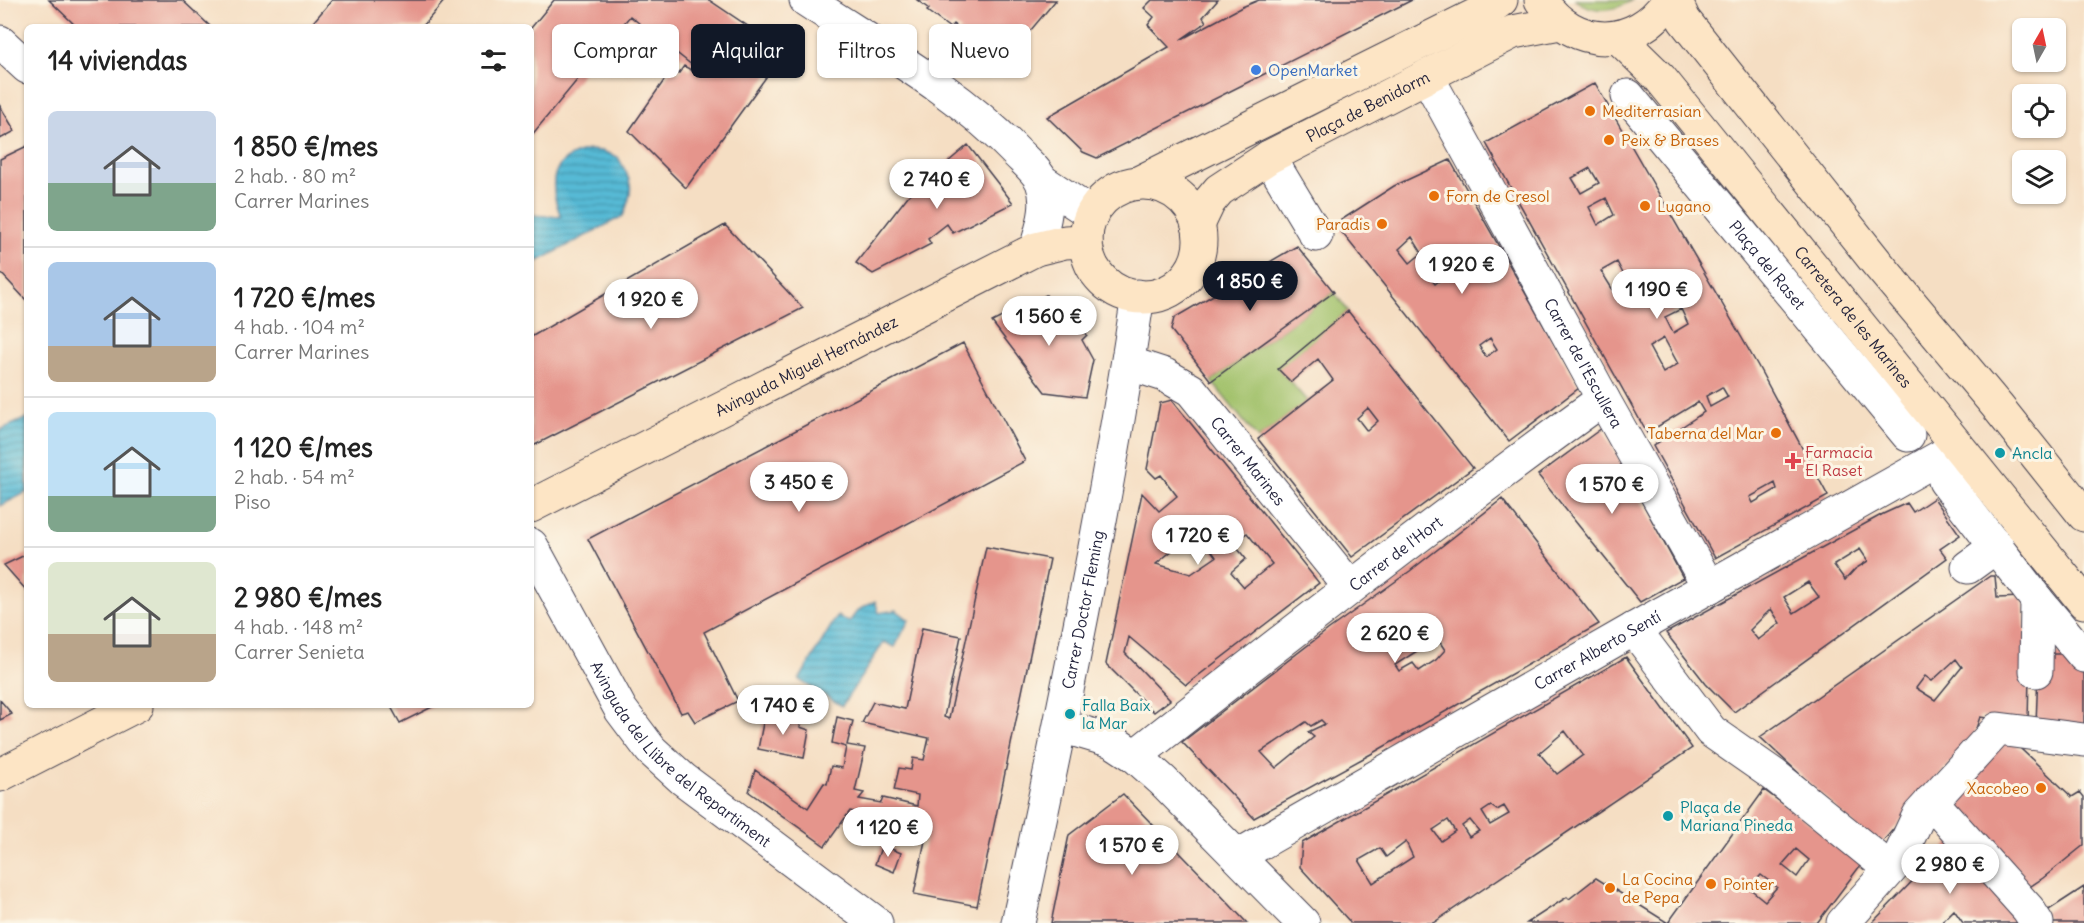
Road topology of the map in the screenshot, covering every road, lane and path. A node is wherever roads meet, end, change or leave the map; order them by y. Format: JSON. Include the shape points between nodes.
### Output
{"nodes":[{"id":1,"x":806,"y":0,"type":"edge"},
{"id":2,"x":1501,"y":0,"type":"edge"},
{"id":3,"x":1669,"y":0,"type":"edge"},
{"id":4,"x":1675,"y":0,"type":"edge"},
{"id":5,"x":1551,"y":11,"type":"edge"},
{"id":6,"x":1618,"y":37,"type":"junction"},
{"id":7,"x":0,"y":42,"type":"edge"},
{"id":8,"x":24,"y":64,"type":"edge"},
{"id":9,"x":1427,"y":76,"type":"junction"},
{"id":10,"x":1628,"y":96,"type":"dead end"},
{"id":11,"x":1269,"y":157,"type":"junction"},
{"id":12,"x":1042,"y":181,"type":"junction"},
{"id":13,"x":1140,"y":183,"type":"junction"},
{"id":14,"x":1198,"y":225,"type":"junction"},
{"id":15,"x":1089,"y":227,"type":"junction"},
{"id":16,"x":1316,"y":235,"type":"dead end"},
{"id":17,"x":1036,"y":249,"type":"junction"},
{"id":18,"x":1138,"y":296,"type":"junction"},
{"id":19,"x":1128,"y":363,"type":"junction"},
{"id":20,"x":1604,"y":399,"type":"junction"},
{"id":21,"x":1908,"y":435,"type":"dead end"},
{"id":22,"x":1958,"y":447,"type":"junction"},
{"id":23,"x":1945,"y":482,"type":"dead end"},
{"id":24,"x":534,"y":504,"type":"edge"},
{"id":25,"x":2084,"y":515,"type":"edge"},
{"id":26,"x":1997,"y":546,"type":"junction"},
{"id":27,"x":534,"y":550,"type":"edge"},
{"id":28,"x":1968,"y":567,"type":"dead end"},
{"id":29,"x":1709,"y":586,"type":"junction"},
{"id":30,"x":1350,"y":587,"type":"junction"},
{"id":31,"x":2037,"y":600,"type":"junction"},
{"id":32,"x":2084,"y":602,"type":"edge"},
{"id":33,"x":1634,"y":629,"type":"junction"},
{"id":34,"x":2084,"y":656,"type":"edge"},
{"id":35,"x":2036,"y":671,"type":"dead end"},
{"id":36,"x":131,"y":708,"type":"edge"},
{"id":37,"x":1061,"y":726,"type":"junction"},
{"id":38,"x":2079,"y":746,"type":"edge"},
{"id":39,"x":1135,"y":756,"type":"junction"},
{"id":40,"x":0,"y":775,"type":"edge"},
{"id":41,"x":1931,"y":801,"type":"junction"},
{"id":42,"x":1238,"y":856,"type":"junction"},
{"id":43,"x":1893,"y":866,"type":"junction"},
{"id":44,"x":876,"y":923,"type":"edge"},
{"id":45,"x":1018,"y":923,"type":"edge"},
{"id":46,"x":1303,"y":923,"type":"edge"},
{"id":47,"x":1844,"y":923,"type":"edge"},
{"id":48,"x":2037,"y":923,"type":"edge"}],
"edges":[{"from":1,"to":12,"type":"street","via":[[972,110]]},
{"from":2,"to":13,"type":"main road","name":"Plaça de Benidorm"},
{"from":3,"to":6,"type":"main road","name":"Plaça de Benidorm","via":[[1659,15],[1641,29]]},
{"from":4,"to":25,"type":"main road","via":[[1684,20],[1876,263]]},
{"from":5,"to":6,"type":"main road","name":"Plaça de Benidorm","via":[[1573,31]]},
{"from":5,"to":9,"type":"main road","name":"Plaça de Benidorm"},
{"from":6,"to":22,"type":"main road","name":"Carretera de les Marines","via":[[1660,78]]},
{"from":7,"to":8,"type":"street"},
{"from":9,"to":11,"type":"main road","name":"Plaça de Benidorm"},
{"from":9,"to":20,"type":"street","name":"Carrer de l'Escullera"},
{"from":10,"to":21,"type":"street","name":"Plaça del Raset"},
{"from":11,"to":14,"type":"main road","name":"Plaça de Benidorm","via":[[1219,190]]},
{"from":11,"to":16,"type":"street"},
{"from":12,"to":15,"type":"street"},
{"from":12,"to":17,"type":"street","via":[[1046,217]]},
{"from":13,"to":14,"type":"main road","via":[[1170,189],[1183,198]]},
{"from":13,"to":15,"type":"main road","via":[[1128,184],[1106,195]]},
{"from":14,"to":18,"type":"main road","via":[[1199,249],[1191,272],[1173,288],[1156,295]]},
{"from":15,"to":17,"type":"main road","name":"Avinguda Miguel Hernández","via":[[1065,242]]},
{"from":15,"to":18,"type":"main road","via":[[1088,257],[1096,272],[1107,284]]},
{"from":17,"to":24,"type":"main road","name":"Avinguda Miguel Hernández"},
{"from":18,"to":19,"type":"street","name":"Carrer Doctor Fleming"},
{"from":19,"to":30,"type":"street","name":"Carrer Marines","via":[[1166,375],[1191,390]]},
{"from":19,"to":37,"type":"street","name":"Carrer Doctor Fleming"},
{"from":20,"to":29,"type":"street","name":"Carrer de l'Escullera"},
{"from":20,"to":30,"type":"street","name":"Carrer de l'Hort"},
{"from":22,"to":29,"type":"street","name":"Carrer Alberto Sentí"},
{"from":22,"to":32,"type":"main road","name":"Carretera de les Marines"},
{"from":23,"to":26,"type":"street"},
{"from":26,"to":28,"type":"street"},
{"from":26,"to":31,"type":"street"},
{"from":27,"to":44,"type":"street","name":"Avinguda del Llibre del Repartiment","via":[[621,710],[651,750],[683,779]]},
{"from":29,"to":33,"type":"street","name":"Carrer Alberto Sentí"},
{"from":30,"to":39,"type":"street","name":"Carrer de l'Hort"},
{"from":31,"to":34,"type":"street"},
{"from":31,"to":35,"type":"street"},
{"from":33,"to":42,"type":"street","name":"Carrer Alberto Sentí"},
{"from":33,"to":43,"type":"street","via":[[1712,731]]},
{"from":36,"to":40,"type":"main road"},
{"from":37,"to":39,"type":"street","via":[[1112,741]]},
{"from":37,"to":45,"type":"street","name":"Carrer Doctor Fleming"},
{"from":38,"to":41,"type":"street","via":[[1998,729]]},
{"from":39,"to":42,"type":"street"},
{"from":41,"to":43,"type":"street","via":[[1919,815]]},
{"from":41,"to":48,"type":"street"},
{"from":42,"to":46,"type":"street"},
{"from":43,"to":47,"type":"street"}]}
